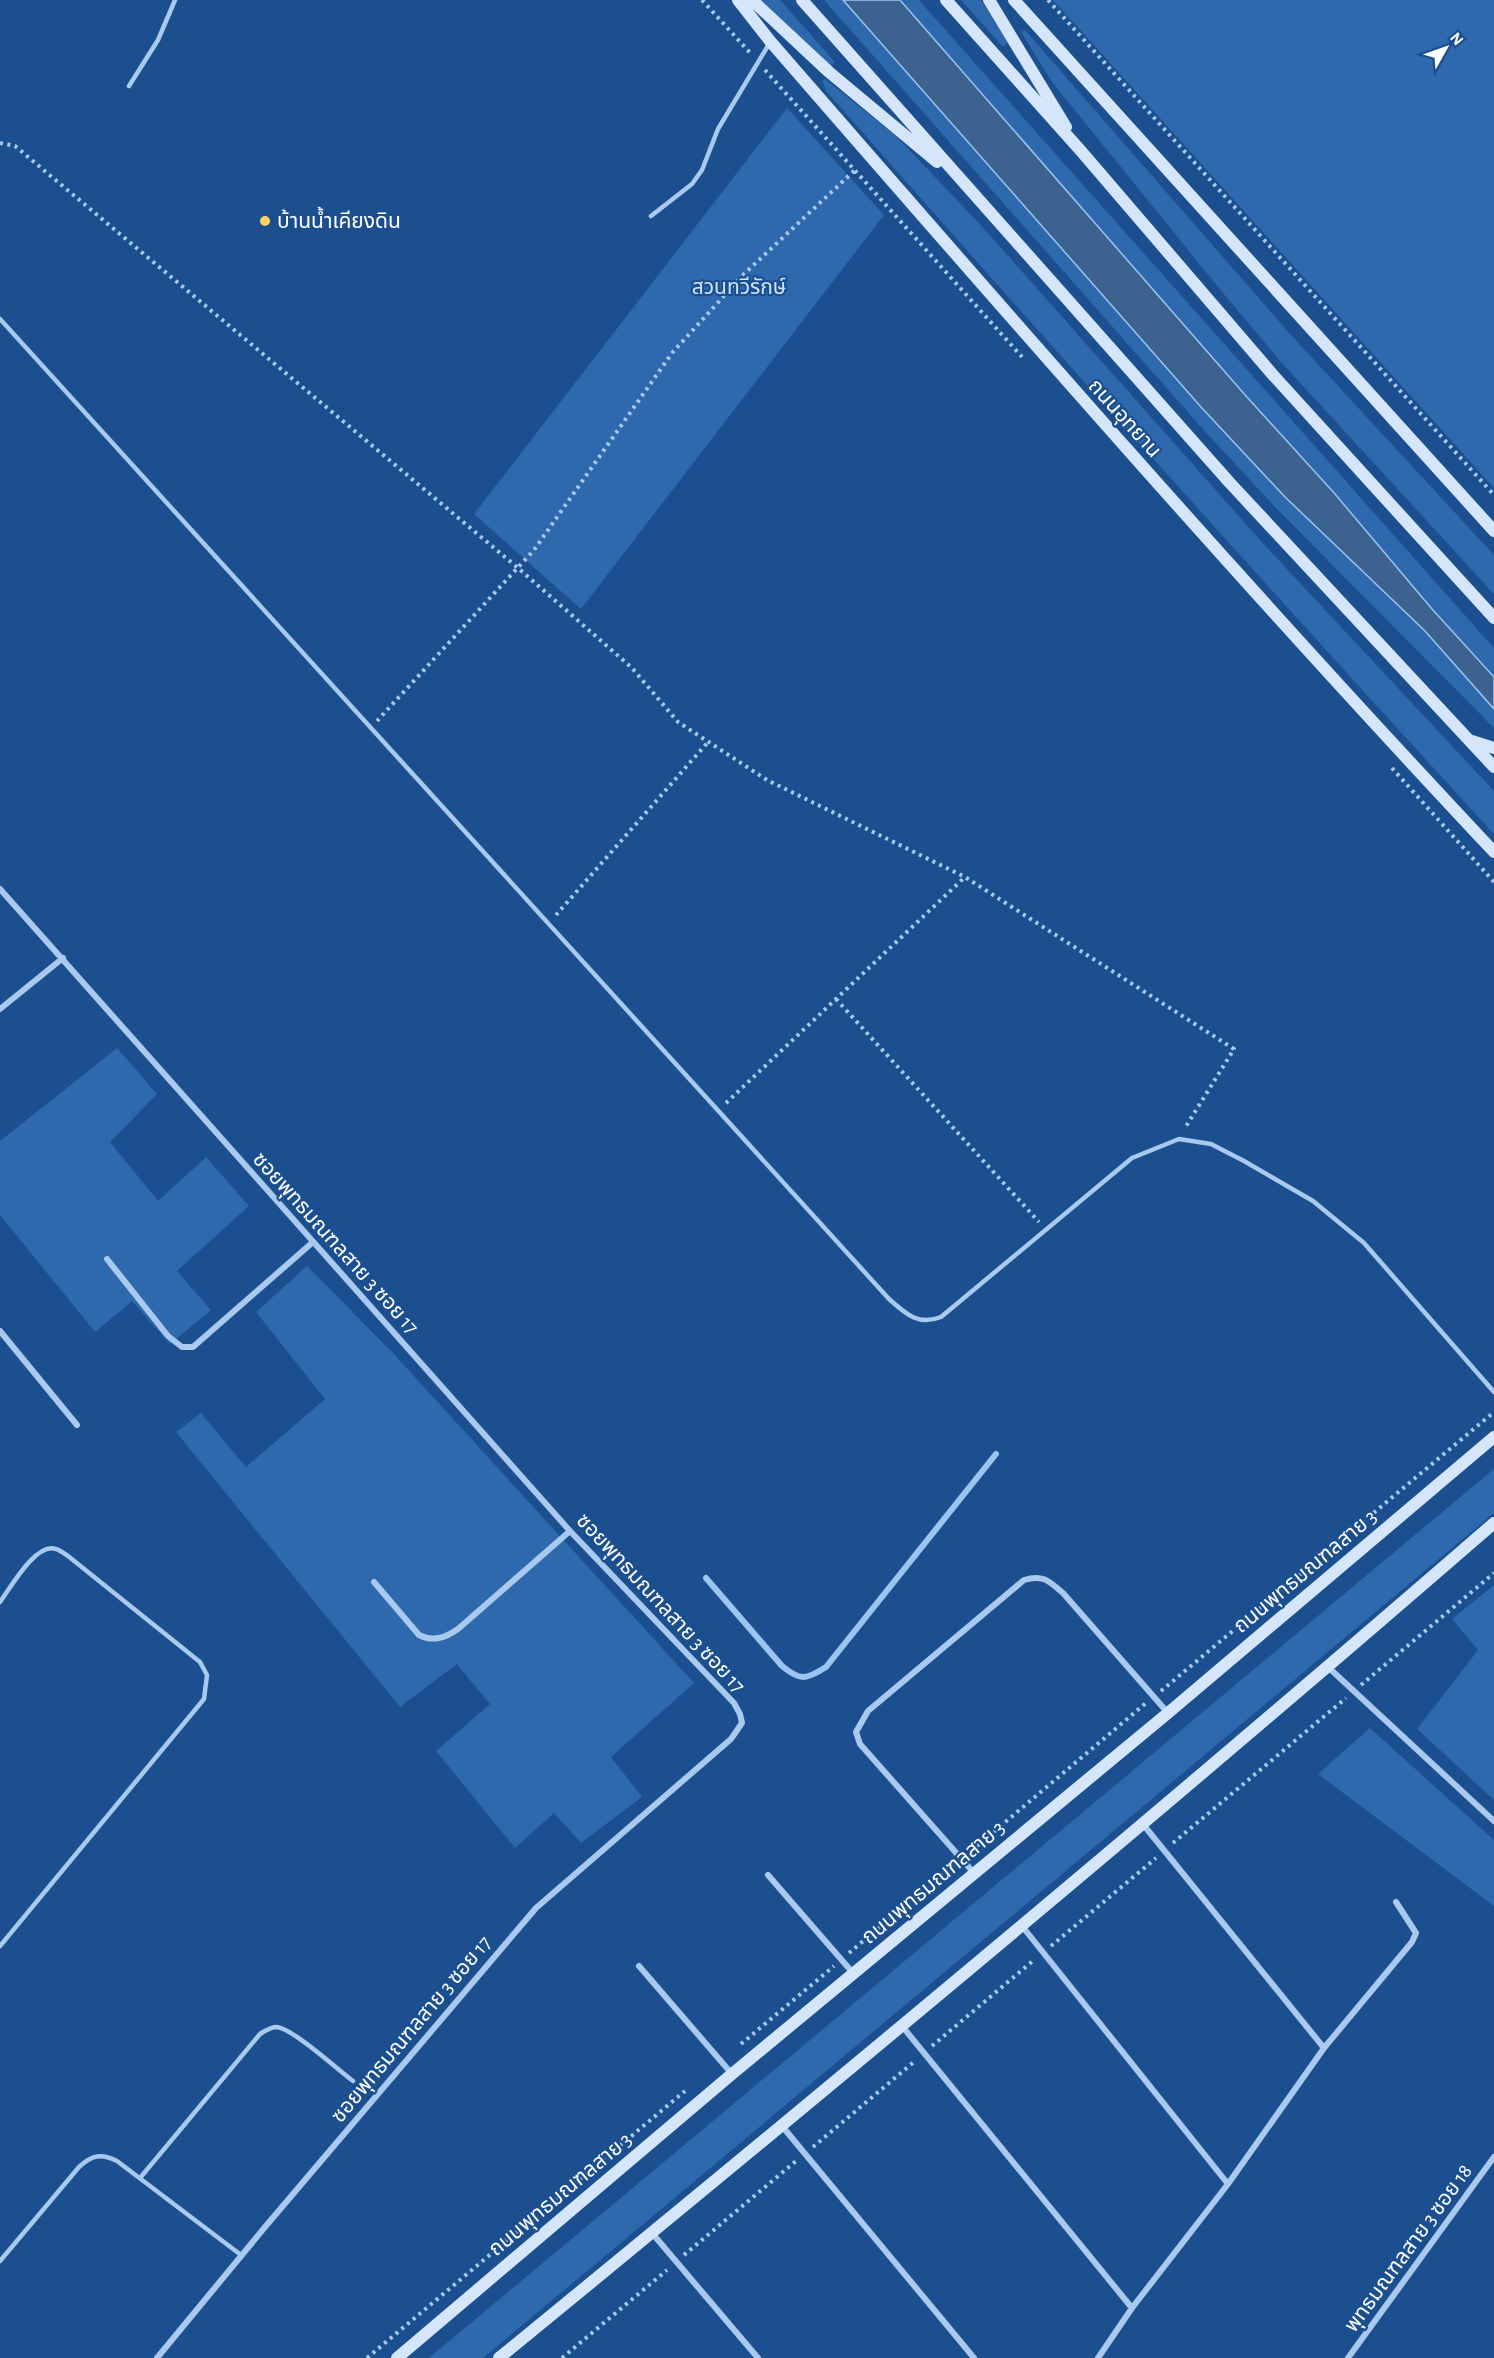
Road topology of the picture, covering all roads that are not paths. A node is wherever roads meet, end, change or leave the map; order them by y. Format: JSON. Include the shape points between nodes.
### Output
{"nodes":[{"id":1,"x":175,"y":0,"type":"edge"},
{"id":2,"x":738,"y":0,"type":"edge"},
{"id":3,"x":752,"y":0,"type":"edge"},
{"id":4,"x":801,"y":0,"type":"edge"},
{"id":5,"x":946,"y":0,"type":"edge"},
{"id":6,"x":989,"y":0,"type":"edge"},
{"id":7,"x":1014,"y":0,"type":"edge"},
{"id":8,"x":770,"y":41,"type":"junction"},
{"id":9,"x":129,"y":86,"type":"dead end"},
{"id":10,"x":1081,"y":151,"type":"junction"},
{"id":11,"x":968,"y":187,"type":"junction"},
{"id":12,"x":651,"y":216,"type":"dead end"},
{"id":13,"x":0,"y":320,"type":"edge"},
{"id":14,"x":1494,"y":531,"type":"edge"},
{"id":15,"x":1494,"y":618,"type":"edge"},
{"id":16,"x":1470,"y":741,"type":"junction"},
{"id":17,"x":1494,"y":748,"type":"edge"},
{"id":18,"x":1494,"y":767,"type":"edge"},
{"id":19,"x":1494,"y":852,"type":"edge"},
{"id":20,"x":0,"y":890,"type":"edge"},
{"id":21,"x":63,"y":958,"type":"junction"},
{"id":22,"x":0,"y":1009,"type":"edge"},
{"id":23,"x":313,"y":1242,"type":"junction"},
{"id":24,"x":107,"y":1259,"type":"dead end"},
{"id":25,"x":0,"y":1331,"type":"edge"},
{"id":26,"x":1494,"y":1392,"type":"edge"},
{"id":27,"x":77,"y":1425,"type":"dead end"},
{"id":28,"x":1494,"y":1437,"type":"edge"},
{"id":29,"x":1494,"y":1523,"type":"edge"},
{"id":30,"x":570,"y":1531,"type":"junction"},
{"id":31,"x":374,"y":1582,"type":"dead end"},
{"id":32,"x":0,"y":1602,"type":"edge"},
{"id":33,"x":1328,"y":1667,"type":"junction"},
{"id":34,"x":1168,"y":1713,"type":"junction"},
{"id":35,"x":1494,"y":1821,"type":"edge"},
{"id":36,"x":1142,"y":1823,"type":"junction"},
{"id":37,"x":974,"y":1873,"type":"junction"},
{"id":38,"x":768,"y":1875,"type":"dead end"},
{"id":39,"x":1396,"y":1902,"type":"dead end"},
{"id":40,"x":1022,"y":1926,"type":"junction"},
{"id":41,"x":0,"y":1946,"type":"edge"},
{"id":42,"x":639,"y":1966,"type":"dead end"},
{"id":43,"x":853,"y":1973,"type":"junction"},
{"id":44,"x":902,"y":2026,"type":"junction"},
{"id":45,"x":1324,"y":2048,"type":"junction"},
{"id":46,"x":732,"y":2074,"type":"junction"},
{"id":47,"x":353,"y":2081,"type":"dead end"},
{"id":48,"x":782,"y":2126,"type":"junction"},
{"id":49,"x":1494,"y":2157,"type":"edge"},
{"id":50,"x":140,"y":2178,"type":"junction"},
{"id":51,"x":1228,"y":2184,"type":"junction"},
{"id":52,"x":651,"y":2233,"type":"junction"},
{"id":53,"x":241,"y":2255,"type":"junction"},
{"id":54,"x":0,"y":2261,"type":"edge"},
{"id":55,"x":1132,"y":2308,"type":"junction"},
{"id":56,"x":157,"y":2358,"type":"edge"},
{"id":57,"x":397,"y":2358,"type":"edge"},
{"id":58,"x":499,"y":2358,"type":"edge"},
{"id":59,"x":758,"y":2358,"type":"edge"},
{"id":60,"x":974,"y":2358,"type":"edge"},
{"id":61,"x":1098,"y":2358,"type":"edge"},
{"id":62,"x":1348,"y":2358,"type":"edge"}],
"edges":[{"from":1,"to":9,"type":"lane","via":[[158,40]]},
{"from":2,"to":8,"type":"main road","name":"ถนนอุทยาน"},
{"from":3,"to":11,"type":"main road","via":[[829,72]]},
{"from":4,"to":11,"type":"main road","name":"ถนนอุทยาน"},
{"from":5,"to":10,"type":"main road"},
{"from":6,"to":10,"type":"main road"},
{"from":7,"to":14,"type":"main road"},
{"from":8,"to":12,"type":"lane","via":[[718,129],[702,170],[692,184]]},
{"from":8,"to":19,"type":"main road","name":"ถนนอุทยาน","via":[[1124,447]]},
{"from":10,"to":15,"type":"main road","via":[[1273,375]]},
{"from":11,"to":16,"type":"main road","name":"ถนนอุทยาน","via":[[1230,483]]},
{"from":13,"to":26,"type":"lane","via":[[889,1299],[913,1319],[941,1317],[1132,1158],[1179,1139],[1211,1144],[1312,1201],[1364,1243]]},
{"from":16,"to":17,"type":"main road"},
{"from":16,"to":18,"type":"main road","name":"ถนนอุทยาน"},
{"from":20,"to":21,"type":"street","name":"ซอยพุทธมณฑลสาย 3 ซอย 17"},
{"from":21,"to":22,"type":"street"},
{"from":21,"to":23,"type":"street","name":"ซอยพุทธมณฑลสาย 3 ซอย 17"},
{"from":23,"to":24,"type":"street","via":[[192,1347],[182,1347],[168,1336]]},
{"from":23,"to":30,"type":"street","name":"ซอยพุทธมณฑลสาย 3 ซอย 17"},
{"from":25,"to":27,"type":"street"},
{"from":28,"to":34,"type":"main road","name":"ถนนพุทธมณฑลสาย 3"},
{"from":29,"to":33,"type":"main road"},
{"from":30,"to":31,"type":"street","via":[[458,1629],[439,1638],[427,1640],[418,1635]]},
{"from":30,"to":53,"type":"street","name":"ซอยพุทธมณฑลสาย 3 ซอย 17","via":[[734,1703],[742,1723],[730,1739],[536,1908]]},
{"from":32,"to":41,"type":"lane","via":[[34,1556],[55,1548],[200,1662],[207,1675],[207,1687],[204,1699]]},
{"from":33,"to":35,"type":"street"},
{"from":33,"to":36,"type":"main road"},
{"from":34,"to":37,"type":"main road","name":"ถนนพุทธมณฑลสาย 3"},
{"from":34,"to":37,"type":"street","via":[[1063,1593],[1036,1576],[1024,1580],[868,1711],[856,1732],[860,1744]]},
{"from":36,"to":40,"type":"main road"},
{"from":36,"to":45,"type":"street"},
{"from":37,"to":43,"type":"main road","name":"ถนนพุทธมณฑลสาย 3"},
{"from":38,"to":43,"type":"street"},
{"from":39,"to":45,"type":"street","via":[[1416,1933],[1412,1942]]},
{"from":40,"to":44,"type":"main road"},
{"from":40,"to":51,"type":"street"},
{"from":42,"to":46,"type":"street"},
{"from":43,"to":46,"type":"main road","name":"ถนนพุทธมณฑลสาย 3"},
{"from":44,"to":48,"type":"main road"},
{"from":44,"to":55,"type":"street"},
{"from":45,"to":51,"type":"street"},
{"from":46,"to":57,"type":"main road","name":"ถนนพุทธมณฑลสาย 3"},
{"from":47,"to":50,"type":"lane","via":[[291,2033],[270,2027],[260,2034]]},
{"from":48,"to":52,"type":"main road"},
{"from":48,"to":60,"type":"street"},
{"from":49,"to":62,"type":"street","name":"พุทธมณฑลสาย 3 ซอย 18"},
{"from":50,"to":53,"type":"lane"},
{"from":50,"to":54,"type":"lane","via":[[109,2157],[97,2155],[87,2159]]},
{"from":51,"to":55,"type":"street"},
{"from":52,"to":58,"type":"main road"},
{"from":52,"to":59,"type":"street"},
{"from":53,"to":56,"type":"street","name":"ซอยพุทธมณฑลสาย 3 ซอย 17"},
{"from":55,"to":61,"type":"street"}]}
